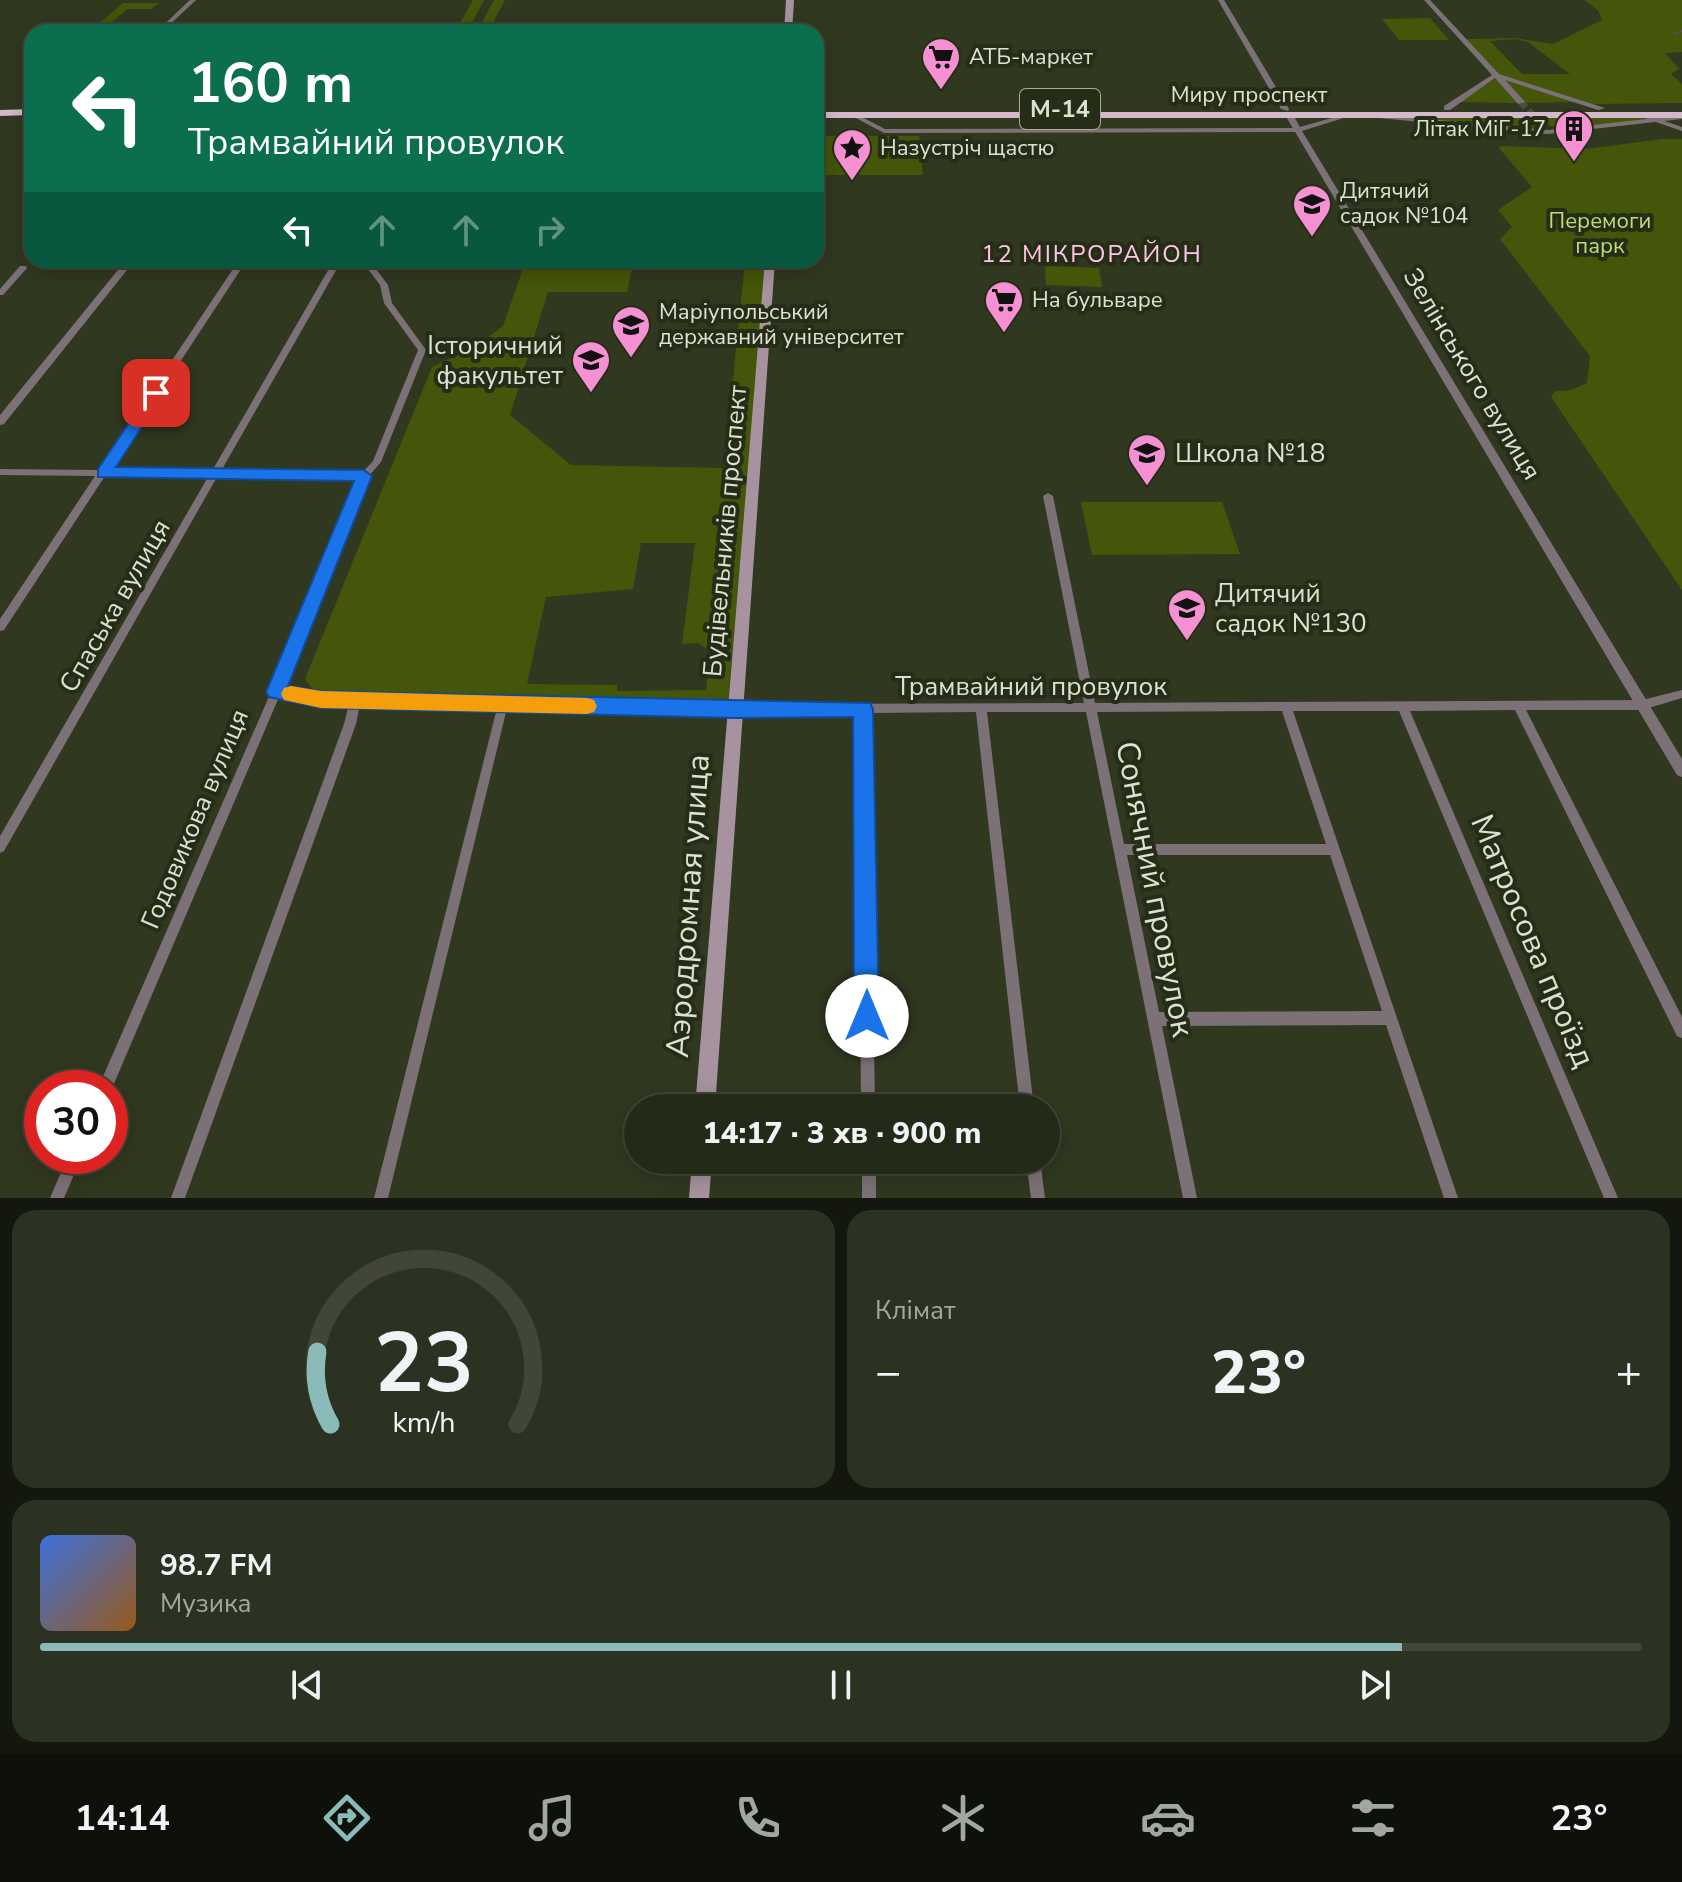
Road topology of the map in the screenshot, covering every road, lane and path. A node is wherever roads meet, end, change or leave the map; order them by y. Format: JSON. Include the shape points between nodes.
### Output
{"nodes":[{"id":1,"x":193,"y":0,"type":"edge"},
{"id":2,"x":790,"y":0,"type":"edge"},
{"id":3,"x":1221,"y":0,"type":"edge"},
{"id":4,"x":1427,"y":0,"type":"edge"},
{"id":5,"x":168,"y":24,"type":"edge"},
{"id":6,"x":788,"y":24,"type":"edge"},
{"id":7,"x":1496,"y":75,"type":"junction"},
{"id":8,"x":1521,"y":102,"type":"tunnel mouth"},
{"id":9,"x":1447,"y":108,"type":"junction"},
{"id":10,"x":1601,"y":108,"type":"junction"},
{"id":11,"x":1682,"y":108,"type":"edge"},
{"id":12,"x":824,"y":109,"type":"edge"},
{"id":13,"x":24,"y":112,"type":"edge"},
{"id":14,"x":1287,"y":112,"type":"junction"},
{"id":15,"x":0,"y":113,"type":"edge"},
{"id":16,"x":824,"y":115,"type":"edge"},
{"id":17,"x":854,"y":115,"type":"junction"},
{"id":18,"x":1349,"y":115,"type":"junction"},
{"id":19,"x":1364,"y":115,"type":"junction"},
{"id":20,"x":1639,"y":115,"type":"junction"},
{"id":21,"x":1682,"y":116,"type":"edge"},
{"id":22,"x":1656,"y":120,"type":"junction"},
{"id":23,"x":1682,"y":129,"type":"edge"},
{"id":24,"x":1298,"y":130,"type":"junction"},
{"id":25,"x":1526,"y":131,"type":"junction"},
{"id":26,"x":1568,"y":131,"type":"junction"},
{"id":27,"x":23,"y":268,"type":"dead end"},
{"id":28,"x":125,"y":268,"type":"edge"},
{"id":29,"x":238,"y":268,"type":"edge"},
{"id":30,"x":333,"y":268,"type":"edge"},
{"id":31,"x":371,"y":268,"type":"edge"},
{"id":32,"x":769,"y":268,"type":"edge"},
{"id":33,"x":0,"y":293,"type":"edge"},
{"id":34,"x":0,"y":422,"type":"edge"},
{"id":35,"x":0,"y":472,"type":"edge"},
{"id":36,"x":104,"y":473,"type":"junction"},
{"id":37,"x":217,"y":474,"type":"junction"},
{"id":38,"x":364,"y":476,"type":"junction"},
{"id":39,"x":1048,"y":496,"type":"dead end"},
{"id":40,"x":0,"y":627,"type":"edge"},
{"id":41,"x":276,"y":692,"type":"junction"},
{"id":42,"x":1682,"y":694,"type":"edge"},
{"id":43,"x":355,"y":700,"type":"junction"},
{"id":44,"x":503,"y":704,"type":"junction"},
{"id":45,"x":1642,"y":705,"type":"junction"},
{"id":46,"x":1403,"y":706,"type":"junction"},
{"id":47,"x":1518,"y":706,"type":"junction"},
{"id":48,"x":1286,"y":707,"type":"junction"},
{"id":49,"x":981,"y":708,"type":"junction"},
{"id":50,"x":1090,"y":708,"type":"junction"},
{"id":51,"x":735,"y":709,"type":"junction"},
{"id":52,"x":863,"y":709,"type":"junction"},
{"id":53,"x":1682,"y":771,"type":"edge"},
{"id":54,"x":0,"y":847,"type":"edge"},
{"id":55,"x":1333,"y":849,"type":"junction"},
{"id":56,"x":1119,"y":850,"type":"junction"},
{"id":57,"x":1390,"y":1018,"type":"junction"},
{"id":58,"x":1153,"y":1019,"type":"junction"},
{"id":59,"x":1682,"y":1031,"type":"edge"},
{"id":60,"x":113,"y":1070,"type":"edge"},
{"id":61,"x":706,"y":1094,"type":"edge"},
{"id":62,"x":868,"y":1094,"type":"edge"},
{"id":63,"x":1025,"y":1094,"type":"edge"},
{"id":64,"x":67,"y":1174,"type":"edge"},
{"id":65,"x":701,"y":1174,"type":"edge"},
{"id":66,"x":869,"y":1174,"type":"edge"},
{"id":67,"x":1035,"y":1174,"type":"edge"},
{"id":68,"x":57,"y":1198,"type":"edge"},
{"id":69,"x":178,"y":1198,"type":"edge"},
{"id":70,"x":381,"y":1198,"type":"edge"},
{"id":71,"x":699,"y":1198,"type":"edge"},
{"id":72,"x":869,"y":1198,"type":"edge"},
{"id":73,"x":1038,"y":1198,"type":"edge"},
{"id":74,"x":1190,"y":1198,"type":"edge"},
{"id":75,"x":1451,"y":1198,"type":"edge"},
{"id":76,"x":1611,"y":1198,"type":"edge"}],
"edges":[{"from":1,"to":5,"type":"street"},
{"from":2,"to":6,"type":"main road"},
{"from":3,"to":14,"type":"street","name":"Зелінського вулиця"},
{"from":4,"to":7,"type":"street"},
{"from":7,"to":8,"type":"street"},
{"from":7,"to":9,"type":"street"},
{"from":7,"to":10,"type":"street"},
{"from":9,"to":10,"type":"highway","name":"Миру проспект","number":"М-14"},
{"from":9,"to":14,"type":"highway","name":"Миру проспект","number":"М-14"},
{"from":10,"to":11,"type":"highway","name":"Миру проспект","number":"М-14"},
{"from":12,"to":14,"type":"highway","name":"Миру проспект","number":"М-14"},
{"from":13,"to":15,"type":"highway"},
{"from":14,"to":17,"type":"highway","name":"Миру проспект","number":"М-14"},
{"from":14,"to":18,"type":"highway","name":"Миру проспект","number":"М-14"},
{"from":14,"to":24,"type":"street","name":"Зелінського вулиця"},
{"from":16,"to":17,"type":"highway","name":"Миру проспект","number":"М-14"},
{"from":17,"to":24,"type":"street","via":[[884,131]]},
{"from":18,"to":19,"type":"highway","name":"Миру проспект","number":"М-14"},
{"from":18,"to":24,"type":"street"},
{"from":19,"to":20,"type":"highway","name":"Миру проспект","number":"М-14"},
{"from":19,"to":25,"type":"street"},
{"from":20,"to":21,"type":"highway","name":"Миру проспект","number":"М-14"},
{"from":20,"to":22,"type":"street"},
{"from":21,"to":22,"type":"street"},
{"from":22,"to":23,"type":"street"},
{"from":22,"to":26,"type":"street"},
{"from":24,"to":45,"type":"street","name":"Зелінського вулиця"},
{"from":25,"to":26,"type":"street"},
{"from":25,"to":26,"type":"street","via":[[1536,129],[1538,121]]},
{"from":27,"to":33,"type":"street"},
{"from":28,"to":34,"type":"street"},
{"from":29,"to":36,"type":"street"},
{"from":30,"to":37,"type":"street","name":"Спаська вулиця"},
{"from":31,"to":38,"type":"street","name":"Годовикова вулиця","via":[[384,285],[388,303],[422,350],[377,462]]},
{"from":32,"to":51,"type":"main road","name":"Будівельників проспект"},
{"from":35,"to":36,"type":"street"},
{"from":36,"to":37,"type":"street"},
{"from":36,"to":40,"type":"street"},
{"from":37,"to":38,"type":"street"},
{"from":37,"to":54,"type":"street","name":"Спаська вулиця"},
{"from":38,"to":41,"type":"street","name":"Годовикова вулиця"},
{"from":39,"to":50,"type":"street","name":"Сонячний провулок"},
{"from":41,"to":43,"type":"street","name":"Трамвайний провулок"},
{"from":41,"to":60,"type":"street","name":"Годовикова вулиця"},
{"from":42,"to":45,"type":"street","name":"Трамвайний провулок"},
{"from":43,"to":44,"type":"street","name":"Трамвайний провулок"},
{"from":43,"to":69,"type":"street"},
{"from":44,"to":51,"type":"street","name":"Трамвайний провулок"},
{"from":44,"to":70,"type":"street"},
{"from":45,"to":47,"type":"street","name":"Трамвайний провулок"},
{"from":45,"to":53,"type":"street","name":"Зелінського вулиця"},
{"from":46,"to":47,"type":"street","name":"Трамвайний провулок"},
{"from":46,"to":48,"type":"street","name":"Трамвайний провулок"},
{"from":46,"to":76,"type":"street","name":"Матросова проїзд"},
{"from":47,"to":59,"type":"street"},
{"from":48,"to":50,"type":"street","name":"Трамвайний провулок"},
{"from":48,"to":55,"type":"street"},
{"from":49,"to":50,"type":"street","name":"Трамвайний провулок"},
{"from":49,"to":52,"type":"street","name":"Трамвайний провулок"},
{"from":49,"to":63,"type":"street"},
{"from":50,"to":56,"type":"street","name":"Сонячний провулок"},
{"from":51,"to":52,"type":"street","name":"Трамвайний провулок"},
{"from":51,"to":61,"type":"main road","name":"Аэродромная улица"},
{"from":52,"to":62,"type":"street"},
{"from":55,"to":56,"type":"street"},
{"from":55,"to":57,"type":"street"},
{"from":56,"to":58,"type":"street","name":"Сонячний провулок"},
{"from":57,"to":58,"type":"street"},
{"from":57,"to":75,"type":"street"},
{"from":58,"to":74,"type":"street","name":"Сонячний провулок"},
{"from":64,"to":68,"type":"street"},
{"from":65,"to":71,"type":"main road"},
{"from":66,"to":72,"type":"street"},
{"from":67,"to":73,"type":"street"}]}
